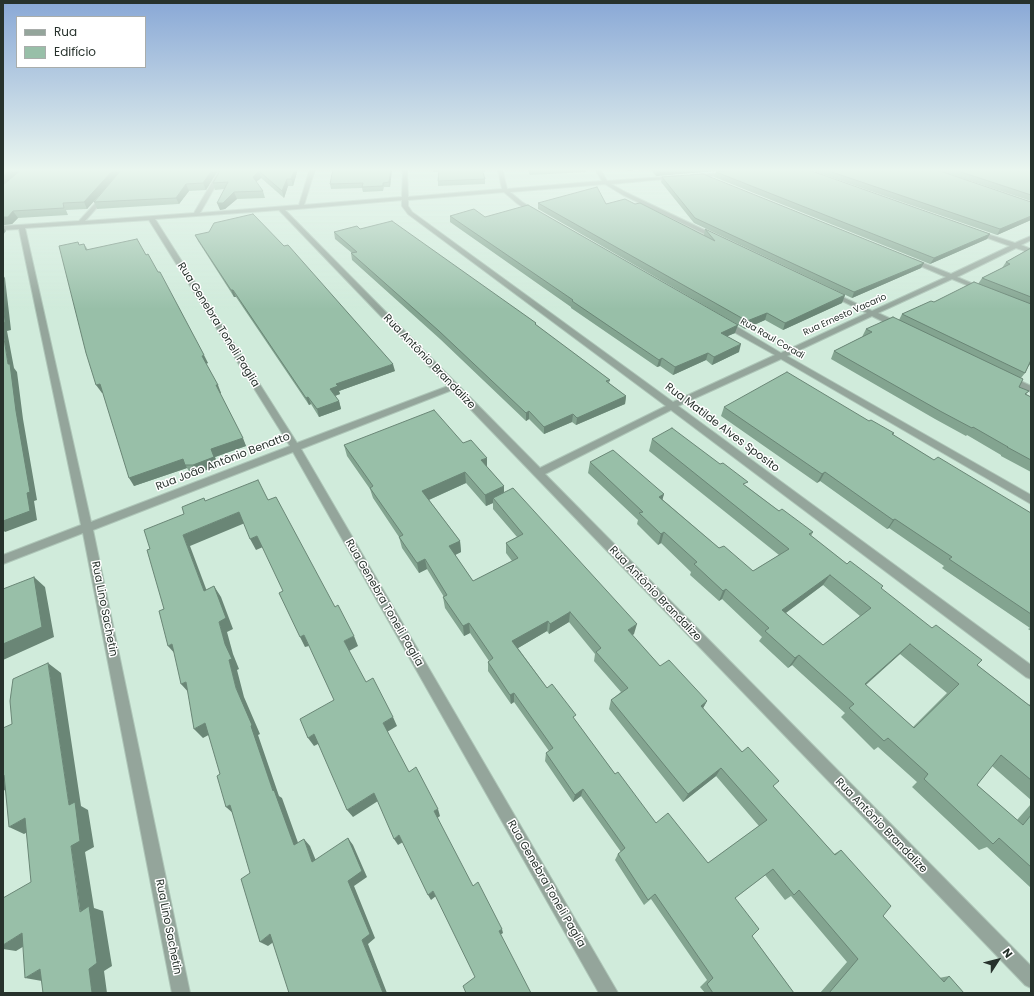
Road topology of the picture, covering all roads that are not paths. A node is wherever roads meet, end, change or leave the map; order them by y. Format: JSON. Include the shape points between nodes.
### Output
{"nodes":[{"id":1,"x":87,"y":215,"type":"edge"},
{"id":2,"x":189,"y":215,"type":"edge"},
{"id":3,"x":287,"y":215,"type":"edge"},
{"id":4,"x":413,"y":215,"type":"edge"},
{"id":5,"x":669,"y":215,"type":"edge"},
{"id":6,"x":151,"y":218,"type":"junction"},
{"id":7,"x":80,"y":223,"type":"junction"},
{"id":8,"x":22,"y":227,"type":"junction"},
{"id":9,"x":3,"y":228,"type":"edge"},
{"id":10,"x":971,"y":230,"type":"edge"},
{"id":11,"x":1031,"y":238,"type":"edge"},
{"id":12,"x":724,"y":242,"type":"edge"},
{"id":13,"x":1015,"y":246,"type":"junction"},
{"id":14,"x":1031,"y":251,"type":"edge"},
{"id":15,"x":907,"y":259,"type":"edge"},
{"id":16,"x":951,"y":277,"type":"junction"},
{"id":17,"x":823,"y":289,"type":"edge"},
{"id":18,"x":988,"y":292,"type":"edge"},
{"id":19,"x":873,"y":313,"type":"junction"},
{"id":20,"x":718,"y":319,"type":"edge"},
{"id":21,"x":909,"y":330,"type":"edge"},
{"id":22,"x":779,"y":355,"type":"junction"},
{"id":23,"x":1002,"y":376,"type":"edge"},
{"id":24,"x":452,"y":386,"type":"junction"},
{"id":25,"x":1031,"y":389,"type":"edge"},
{"id":26,"x":672,"y":406,"type":"junction"},
{"id":27,"x":295,"y":447,"type":"junction"},
{"id":28,"x":538,"y":473,"type":"junction"},
{"id":29,"x":1031,"y":500,"type":"edge"},
{"id":30,"x":87,"y":527,"type":"junction"},
{"id":31,"x":3,"y":560,"type":"edge"},
{"id":32,"x":1031,"y":673,"type":"edge"},
{"id":33,"x":1031,"y":979,"type":"edge"},
{"id":34,"x":181,"y":993,"type":"edge"},
{"id":35,"x":609,"y":993,"type":"edge"}],
"edges":[{"from":1,"to":7,"type":"street"},
{"from":2,"to":6,"type":"street"},
{"from":3,"to":24,"type":"street","name":"Rua Antônio Brandalize"},
{"from":4,"to":26,"type":"street","name":"Rua Matilde Alves Sposito"},
{"from":5,"to":12,"type":"street"},
{"from":6,"to":7,"type":"street"},
{"from":6,"to":27,"type":"street","name":"Rua Genebra Toneli Paglia"},
{"from":7,"to":8,"type":"street"},
{"from":8,"to":9,"type":"street"},
{"from":8,"to":30,"type":"street","name":"Rua Lino Sachetin"},
{"from":10,"to":13,"type":"street"},
{"from":11,"to":13,"type":"street","name":"Rua Ernesto Vacario"},
{"from":13,"to":14,"type":"street"},
{"from":13,"to":16,"type":"street","name":"Rua Ernesto Vacario"},
{"from":15,"to":16,"type":"street"},
{"from":16,"to":18,"type":"street"},
{"from":16,"to":19,"type":"street","name":"Rua Ernesto Vacario"},
{"from":17,"to":19,"type":"street"},
{"from":19,"to":21,"type":"street"},
{"from":19,"to":22,"type":"street","name":"Rua Ernesto Vacario"},
{"from":20,"to":22,"type":"street","name":"Rua Raul Coradi"},
{"from":22,"to":26,"type":"street","name":"Rua Ernesto Vacario"},
{"from":22,"to":29,"type":"street","name":"Rua Raul Coradi"},
{"from":23,"to":25,"type":"street"},
{"from":24,"to":27,"type":"street","name":"Rua João Antônio Benatto"},
{"from":24,"to":28,"type":"street","name":"Rua Antônio Brandalize"},
{"from":26,"to":28,"type":"street","name":"Rua Ernesto Vacario"},
{"from":26,"to":32,"type":"street","name":"Rua Matilde Alves Sposito"},
{"from":27,"to":30,"type":"street","name":"Rua João Antônio Benatto"},
{"from":27,"to":35,"type":"street","name":"Rua Genebra Toneli Paglia"},
{"from":28,"to":33,"type":"street","name":"Rua Antônio Brandalize"},
{"from":30,"to":31,"type":"street","name":"Rua João Antônio Benatto"},
{"from":30,"to":34,"type":"street","name":"Rua Lino Sachetin"}]}
